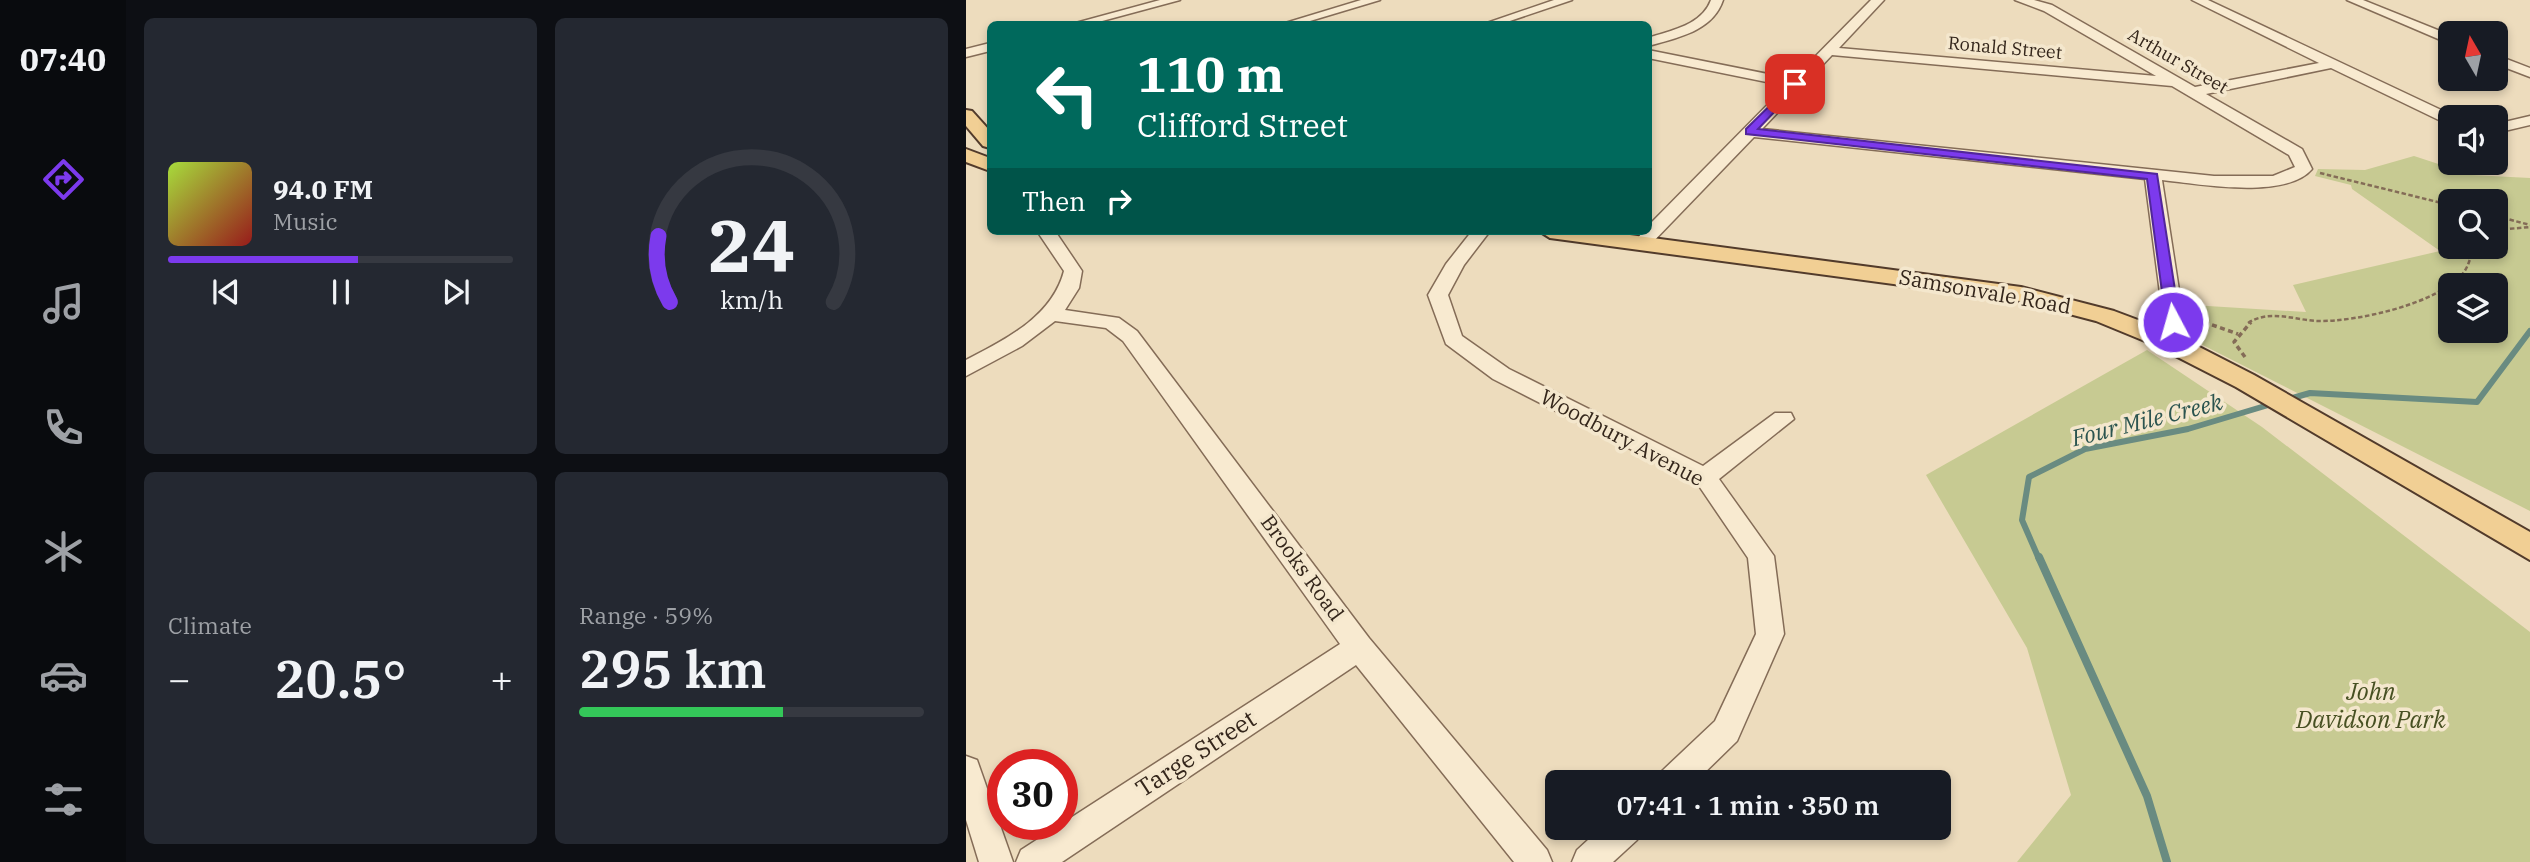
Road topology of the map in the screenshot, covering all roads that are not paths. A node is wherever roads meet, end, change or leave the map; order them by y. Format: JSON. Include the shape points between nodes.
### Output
{"nodes":[{"id":1,"x":1174,"y":0,"type":"edge"},
{"id":2,"x":1374,"y":0,"type":"edge"},
{"id":3,"x":1566,"y":0,"type":"edge"},
{"id":4,"x":1717,"y":0,"type":"edge"},
{"id":5,"x":1878,"y":0,"type":"edge"},
{"id":6,"x":2021,"y":0,"type":"edge"},
{"id":7,"x":2198,"y":0,"type":"edge"},
{"id":8,"x":2353,"y":0,"type":"edge"},
{"id":9,"x":1100,"y":21,"type":"edge"},
{"id":10,"x":1299,"y":21,"type":"edge"},
{"id":11,"x":1500,"y":21,"type":"edge"},
{"id":12,"x":2438,"y":35,"type":"edge"},
{"id":13,"x":1652,"y":40,"type":"edge"},
{"id":14,"x":987,"y":48,"type":"edge"},
{"id":15,"x":1828,"y":51,"type":"junction"},
{"id":16,"x":966,"y":53,"type":"edge"},
{"id":17,"x":1652,"y":55,"type":"edge"},
{"id":18,"x":2332,"y":64,"type":"junction"},
{"id":19,"x":2508,"y":64,"type":"edge"},
{"id":20,"x":2530,"y":73,"type":"edge"},
{"id":21,"x":2178,"y":83,"type":"junction"},
{"id":22,"x":1795,"y":84,"type":"junction"},
{"id":23,"x":2193,"y":92,"type":"junction"},
{"id":24,"x":2438,"y":114,"type":"edge"},
{"id":25,"x":966,"y":115,"type":"edge"},
{"id":26,"x":2530,"y":120,"type":"edge"},
{"id":27,"x":2508,"y":126,"type":"edge"},
{"id":28,"x":1750,"y":132,"type":"junction"},
{"id":29,"x":987,"y":139,"type":"edge"},
{"id":30,"x":966,"y":155,"type":"edge"},
{"id":31,"x":987,"y":165,"type":"edge"},
{"id":32,"x":2304,"y":169,"type":"joint"},
{"id":33,"x":2153,"y":176,"type":"junction"},
{"id":34,"x":1652,"y":233,"type":"edge"},
{"id":35,"x":1049,"y":235,"type":"edge"},
{"id":36,"x":1478,"y":235,"type":"edge"},
{"id":37,"x":1581,"y":235,"type":"edge"},
{"id":38,"x":1650,"y":235,"type":"edge"},
{"id":39,"x":1642,"y":243,"type":"junction"},
{"id":40,"x":1049,"y":314,"type":"junction"},
{"id":41,"x":2161,"y":338,"type":"junction"},
{"id":42,"x":966,"y":369,"type":"edge"},
{"id":43,"x":1783,"y":419,"type":"dead end"},
{"id":44,"x":1706,"y":477,"type":"junction"},
{"id":45,"x":2530,"y":547,"type":"edge"},
{"id":46,"x":1359,"y":647,"type":"junction"},
{"id":47,"x":1686,"y":770,"type":"edge"},
{"id":48,"x":966,"y":771,"type":"edge"},
{"id":49,"x":1612,"y":840,"type":"edge"},
{"id":50,"x":996,"y":862,"type":"edge"},
{"id":51,"x":1033,"y":862,"type":"edge"},
{"id":52,"x":1535,"y":862,"type":"edge"},
{"id":53,"x":1589,"y":862,"type":"edge"}],
"edges":[{"from":1,"to":9,"type":"street"},
{"from":2,"to":10,"type":"street"},
{"from":3,"to":11,"type":"street"},
{"from":4,"to":13,"type":"street","via":[[1704,20]]},
{"from":5,"to":15,"type":"street"},
{"from":6,"to":21,"type":"street","name":"Arthur Street","via":[[2048,8]]},
{"from":7,"to":18,"type":"street"},
{"from":8,"to":12,"type":"street"},
{"from":14,"to":16,"type":"street"},
{"from":15,"to":21,"type":"street","name":"Ronald Street"},
{"from":15,"to":22,"type":"street"},
{"from":17,"to":22,"type":"street"},
{"from":18,"to":23,"type":"street"},
{"from":18,"to":24,"type":"street"},
{"from":19,"to":20,"type":"street"},
{"from":21,"to":23,"type":"street","name":"Arthur Street"},
{"from":22,"to":28,"type":"street"},
{"from":23,"to":32,"type":"street","name":"Arthur Street","via":[[2297,152]]},
{"from":25,"to":29,"type":"main road"},
{"from":26,"to":27,"type":"street"},
{"from":28,"to":33,"type":"street"},
{"from":28,"to":34,"type":"street"},
{"from":30,"to":31,"type":"main road"},
{"from":32,"to":33,"type":"street","via":[[2295,176],[2262,181]]},
{"from":33,"to":41,"type":"street","via":[[2173,316]]},
{"from":35,"to":40,"type":"street","via":[[1073,271],[1068,292]]},
{"from":36,"to":44,"type":"street","name":"Woodbury Avenue","via":[[1438,295],[1453,339],[1501,374]]},
{"from":37,"to":39,"type":"main road","name":"Samsonvale Road"},
{"from":38,"to":39,"type":"street"},
{"from":39,"to":41,"type":"main road","name":"Samsonvale Road","via":[[2021,294],[2105,316]]},
{"from":40,"to":42,"type":"street","via":[[1026,334]]},
{"from":40,"to":46,"type":"street","name":"Brooks Road","via":[[1112,323],[1130,336]]},
{"from":41,"to":45,"type":"main road","name":"Samsonvale Road","via":[[2249,372],[2335,433]]},
{"from":43,"to":44,"type":"street"},
{"from":44,"to":47,"type":"street","name":"Woodbury Avenue","via":[[1761,556],[1770,634],[1726,732]]},
{"from":46,"to":51,"type":"street","name":"Targe Street"},
{"from":46,"to":52,"type":"street","name":"Brooks Road"},
{"from":48,"to":50,"type":"street"},
{"from":49,"to":53,"type":"street"}]}
